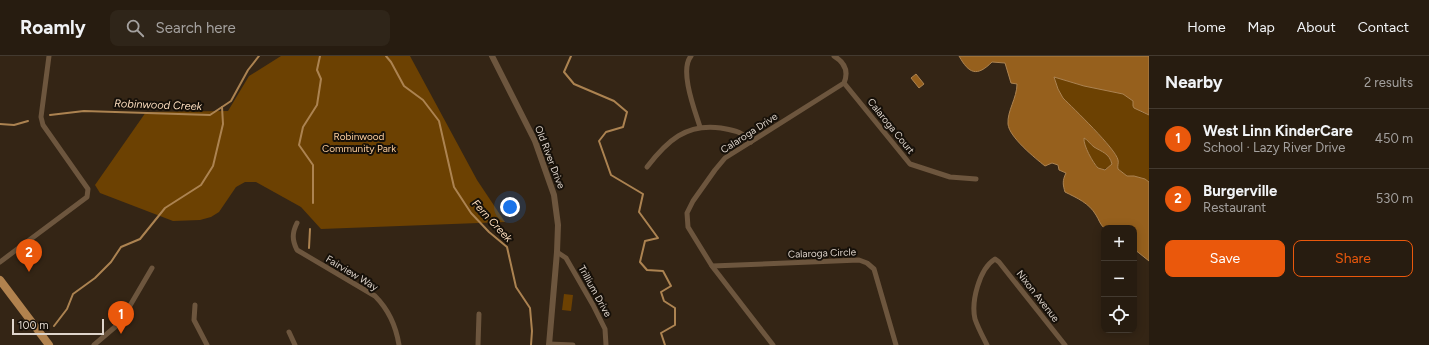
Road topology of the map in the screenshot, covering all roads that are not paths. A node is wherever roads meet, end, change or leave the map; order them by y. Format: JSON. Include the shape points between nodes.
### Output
{"nodes":[{"id":1,"x":49,"y":56,"type":"edge"},
{"id":2,"x":492,"y":56,"type":"edge"},
{"id":3,"x":691,"y":56,"type":"edge"},
{"id":4,"x":834,"y":56,"type":"edge"},
{"id":5,"x":844,"y":83,"type":"junction"},
{"id":6,"x":700,"y":127,"type":"junction"},
{"id":7,"x":751,"y":142,"type":"junction"},
{"id":8,"x":647,"y":167,"type":"dead end"},
{"id":9,"x":976,"y":179,"type":"dead end"},
{"id":10,"x":297,"y":223,"type":"dead end"},
{"id":11,"x":557,"y":252,"type":"junction"},
{"id":12,"x":0,"y":262,"type":"edge"},
{"id":13,"x":712,"y":266,"type":"junction"},
{"id":14,"x":152,"y":268,"type":"dead end"},
{"id":15,"x":0,"y":280,"type":"edge"},
{"id":16,"x":195,"y":305,"type":"dead end"},
{"id":17,"x":479,"y":314,"type":"dead end"},
{"id":18,"x":289,"y":332,"type":"dead end"},
{"id":19,"x":549,"y":344,"type":"edge"},
{"id":20,"x":49,"y":345,"type":"edge"},
{"id":21,"x":94,"y":345,"type":"edge"},
{"id":22,"x":207,"y":345,"type":"edge"},
{"id":23,"x":295,"y":345,"type":"edge"},
{"id":24,"x":399,"y":345,"type":"edge"},
{"id":25,"x":478,"y":345,"type":"edge"},
{"id":26,"x":573,"y":345,"type":"edge"},
{"id":27,"x":606,"y":345,"type":"edge"},
{"id":28,"x":773,"y":345,"type":"edge"},
{"id":29,"x":896,"y":345,"type":"edge"},
{"id":30,"x":987,"y":345,"type":"edge"},
{"id":31,"x":1065,"y":345,"type":"edge"}],
"edges":[{"from":1,"to":12,"type":"street","via":[[41,116],[43,125],[88,189],[87,197]]},
{"from":2,"to":11,"type":"street","name":"Old River Drive","via":[[532,133],[550,180],[556,210]]},
{"from":3,"to":6,"type":"street","via":[[686,74]]},
{"from":4,"to":5,"type":"street","via":[[846,70]]},
{"from":5,"to":7,"type":"street","name":"Calaroga Drive"},
{"from":5,"to":9,"type":"street","name":"Calaroga Court","via":[[910,164],[950,177]]},
{"from":6,"to":7,"type":"street","via":[[741,132]]},
{"from":6,"to":8,"type":"street","via":[[668,142]]},
{"from":7,"to":13,"type":"street","name":"Calaroga Drive","via":[[720,163],[687,213],[688,227]]},
{"from":10,"to":24,"type":"street","name":"Fairview Way","via":[[293,232],[297,250],[375,296],[392,319]]},
{"from":11,"to":19,"type":"street","name":"Old River Drive"},
{"from":11,"to":27,"type":"street","name":"Trillium Drive","via":[[566,258],[606,329]]},
{"from":13,"to":28,"type":"street","name":"Calaroga Drive"},
{"from":13,"to":29,"type":"street","name":"Calaroga Circle","via":[[859,260],[867,263],[874,269]]},
{"from":14,"to":21,"type":"street","via":[[114,328]]},
{"from":15,"to":20,"type":"main road"},
{"from":16,"to":22,"type":"street","via":[[194,320]]},
{"from":17,"to":25,"type":"street"},
{"from":18,"to":23,"type":"street"},
{"from":19,"to":26,"type":"street"},
{"from":30,"to":31,"type":"street","name":"Nixon Avenue","via":[[975,319],[976,297],[981,275],[996,259]]}]}
